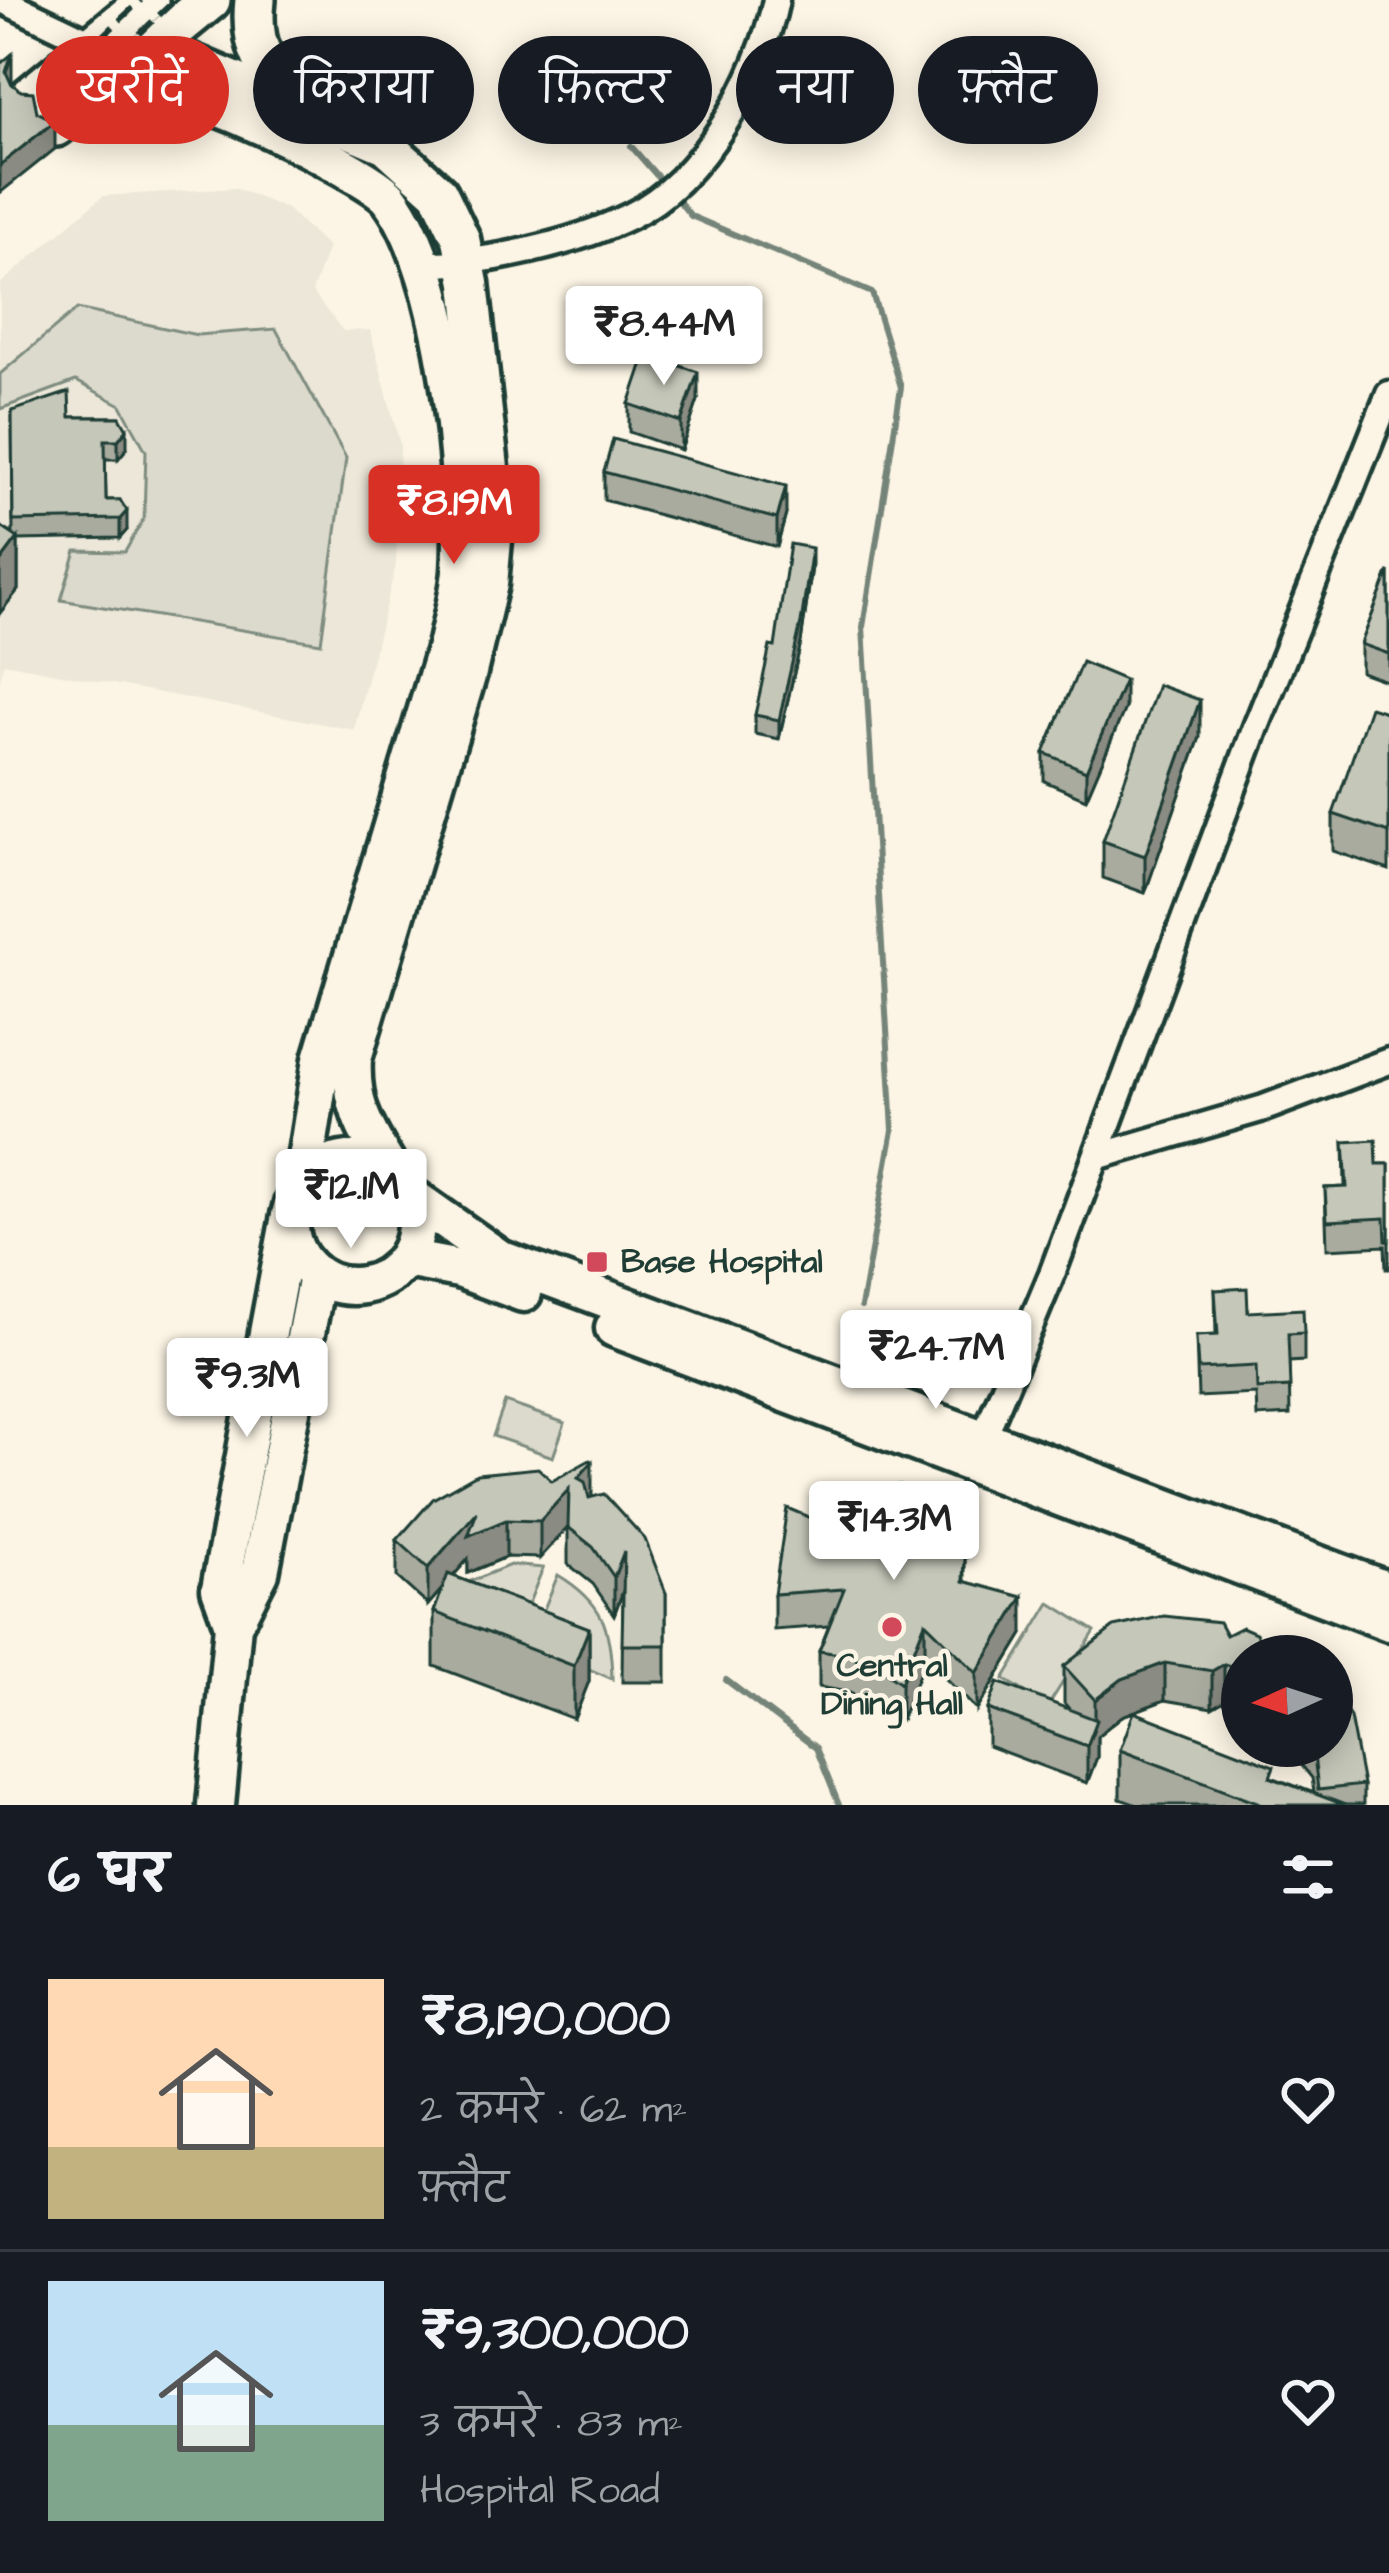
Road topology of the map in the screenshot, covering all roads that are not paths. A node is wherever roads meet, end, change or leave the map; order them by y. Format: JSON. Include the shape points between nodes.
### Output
{"nodes":[{"id":1,"x":2,"y":0,"type":"edge"},
{"id":2,"x":148,"y":0,"type":"edge"},
{"id":3,"x":210,"y":0,"type":"edge"},
{"id":4,"x":255,"y":0,"type":"edge"},
{"id":5,"x":776,"y":0,"type":"edge"},
{"id":6,"x":77,"y":36,"type":"edge"},
{"id":7,"x":106,"y":36,"type":"edge"},
{"id":8,"x":167,"y":36,"type":"edge"},
{"id":9,"x":254,"y":36,"type":"edge"},
{"id":10,"x":229,"y":113,"type":"edge"},
{"id":11,"x":384,"y":144,"type":"edge"},
{"id":12,"x":466,"y":263,"type":"junction"},
{"id":13,"x":425,"y":265,"type":"junction"},
{"id":14,"x":1389,"y":394,"type":"edge"},
{"id":15,"x":1389,"y":1061,"type":"edge"},
{"id":16,"x":1096,"y":1156,"type":"junction"},
{"id":17,"x":401,"y":1184,"type":"junction"},
{"id":18,"x":296,"y":1201,"type":"junction"},
{"id":19,"x":406,"y":1259,"type":"junction"},
{"id":20,"x":317,"y":1276,"type":"junction"},
{"id":21,"x":978,"y":1452,"type":"junction"},
{"id":22,"x":1389,"y":1591,"type":"edge"},
{"id":23,"x":1389,"y":1622,"type":"edge"},
{"id":24,"x":233,"y":1625,"type":"junction"},
{"id":25,"x":216,"y":1805,"type":"edge"}],
"edges":[{"from":1,"to":6,"type":"street"},
{"from":2,"to":7,"type":"main road"},
{"from":3,"to":8,"type":"main road"},
{"from":4,"to":9,"type":"main road"},
{"from":5,"to":12,"type":"street","via":[[728,119],[668,189],[632,215]]},
{"from":10,"to":13,"type":"street","via":[[351,168],[388,196]]},
{"from":11,"to":12,"type":"street","via":[[439,193]]},
{"from":12,"to":13,"type":"street"},
{"from":12,"to":17,"type":"street","via":[[494,529],[489,584],[353,1058],[351,1092],[364,1128]]},
{"from":13,"to":18,"type":"street","via":[[453,407],[460,574],[447,643],[322,1059]]},
{"from":14,"to":16,"type":"street"},
{"from":15,"to":16,"type":"street","via":[[1264,1108]]},
{"from":16,"to":21,"type":"street"},
{"from":17,"to":18,"type":"street","via":[[360,1160],[344,1160],[314,1173]]},
{"from":17,"to":19,"type":"street","via":[[417,1229]]},
{"from":17,"to":21,"type":"street","via":[[500,1259]]},
{"from":18,"to":20,"type":"street","via":[[295,1249]]},
{"from":18,"to":24,"type":"street","via":[[220,1589]]},
{"from":19,"to":20,"type":"street","via":[[368,1286]]},
{"from":19,"to":21,"type":"street","via":[[459,1269]]},
{"from":20,"to":24,"type":"street","via":[[260,1572]]},
{"from":21,"to":22,"type":"street"},
{"from":21,"to":23,"type":"street"},
{"from":24,"to":25,"type":"street"}]}
